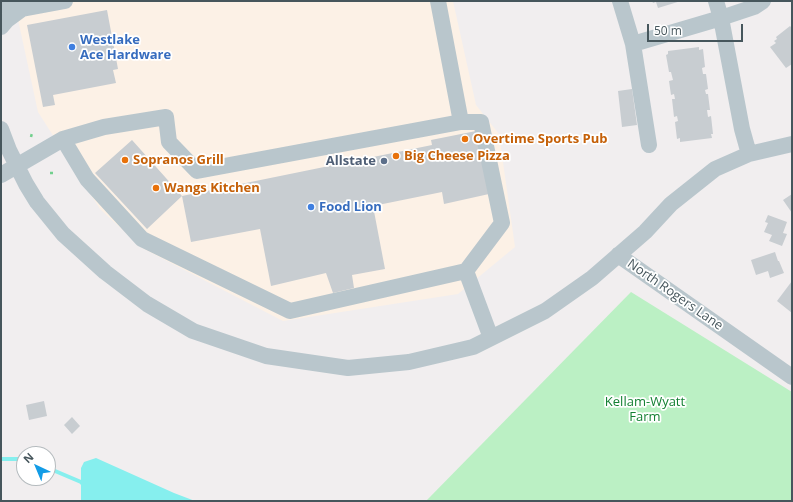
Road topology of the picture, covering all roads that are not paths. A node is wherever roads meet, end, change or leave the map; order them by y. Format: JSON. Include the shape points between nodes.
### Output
{"nodes":[{"id":1,"x":66,"y":1,"type":"edge"},
{"id":2,"x":438,"y":1,"type":"edge"},
{"id":3,"x":620,"y":1,"type":"edge"},
{"id":4,"x":716,"y":1,"type":"edge"},
{"id":5,"x":763,"y":1,"type":"edge"},
{"id":6,"x":1,"y":5,"type":"edge"},
{"id":7,"x":22,"y":9,"type":"junction"},
{"id":8,"x":721,"y":18,"type":"junction"},
{"id":9,"x":1,"y":27,"type":"edge"},
{"id":10,"x":633,"y":44,"type":"junction"},
{"id":11,"x":462,"y":122,"type":"junction"},
{"id":12,"x":1,"y":129,"type":"edge"},
{"id":13,"x":63,"y":139,"type":"junction"},
{"id":14,"x":792,"y":144,"type":"edge"},
{"id":15,"x":649,"y":145,"type":"dead end"},
{"id":16,"x":749,"y":154,"type":"junction"},
{"id":17,"x":16,"y":166,"type":"junction"},
{"id":18,"x":1,"y":175,"type":"edge"},
{"id":19,"x":618,"y":255,"type":"junction"},
{"id":20,"x":466,"y":271,"type":"junction"},
{"id":21,"x":491,"y":338,"type":"junction"},
{"id":22,"x":792,"y":376,"type":"edge"}],
"edges":[{"from":1,"to":7,"type":"street"},
{"from":2,"to":11,"type":"street"},
{"from":3,"to":10,"type":"street"},
{"from":4,"to":8,"type":"street"},
{"from":5,"to":8,"type":"street","via":[[754,7]]},
{"from":6,"to":7,"type":"street"},
{"from":7,"to":9,"type":"street"},
{"from":8,"to":10,"type":"street"},
{"from":8,"to":16,"type":"street"},
{"from":10,"to":15,"type":"street"},
{"from":11,"to":13,"type":"street","via":[[197,171],[169,142],[166,117],[104,127]]},
{"from":11,"to":20,"type":"street","via":[[481,122],[502,223]]},
{"from":12,"to":17,"type":"street","name":"North Rogers Lane"},
{"from":13,"to":17,"type":"street"},
{"from":13,"to":20,"type":"street","via":[[87,179],[142,239],[290,311]]},
{"from":14,"to":16,"type":"street"},
{"from":16,"to":19,"type":"street","via":[[715,169],[671,204]]},
{"from":17,"to":18,"type":"street"},
{"from":17,"to":21,"type":"street","name":"North Rogers Lane","via":[[37,202],[63,234],[105,272],[141,299],[193,331],[266,356],[348,368],[409,362],[474,347]]},
{"from":19,"to":21,"type":"street","name":"North Rogers Lane","via":[[592,278],[545,310]]},
{"from":19,"to":22,"type":"street","name":"North Rogers Lane"},
{"from":20,"to":21,"type":"street"}]}
